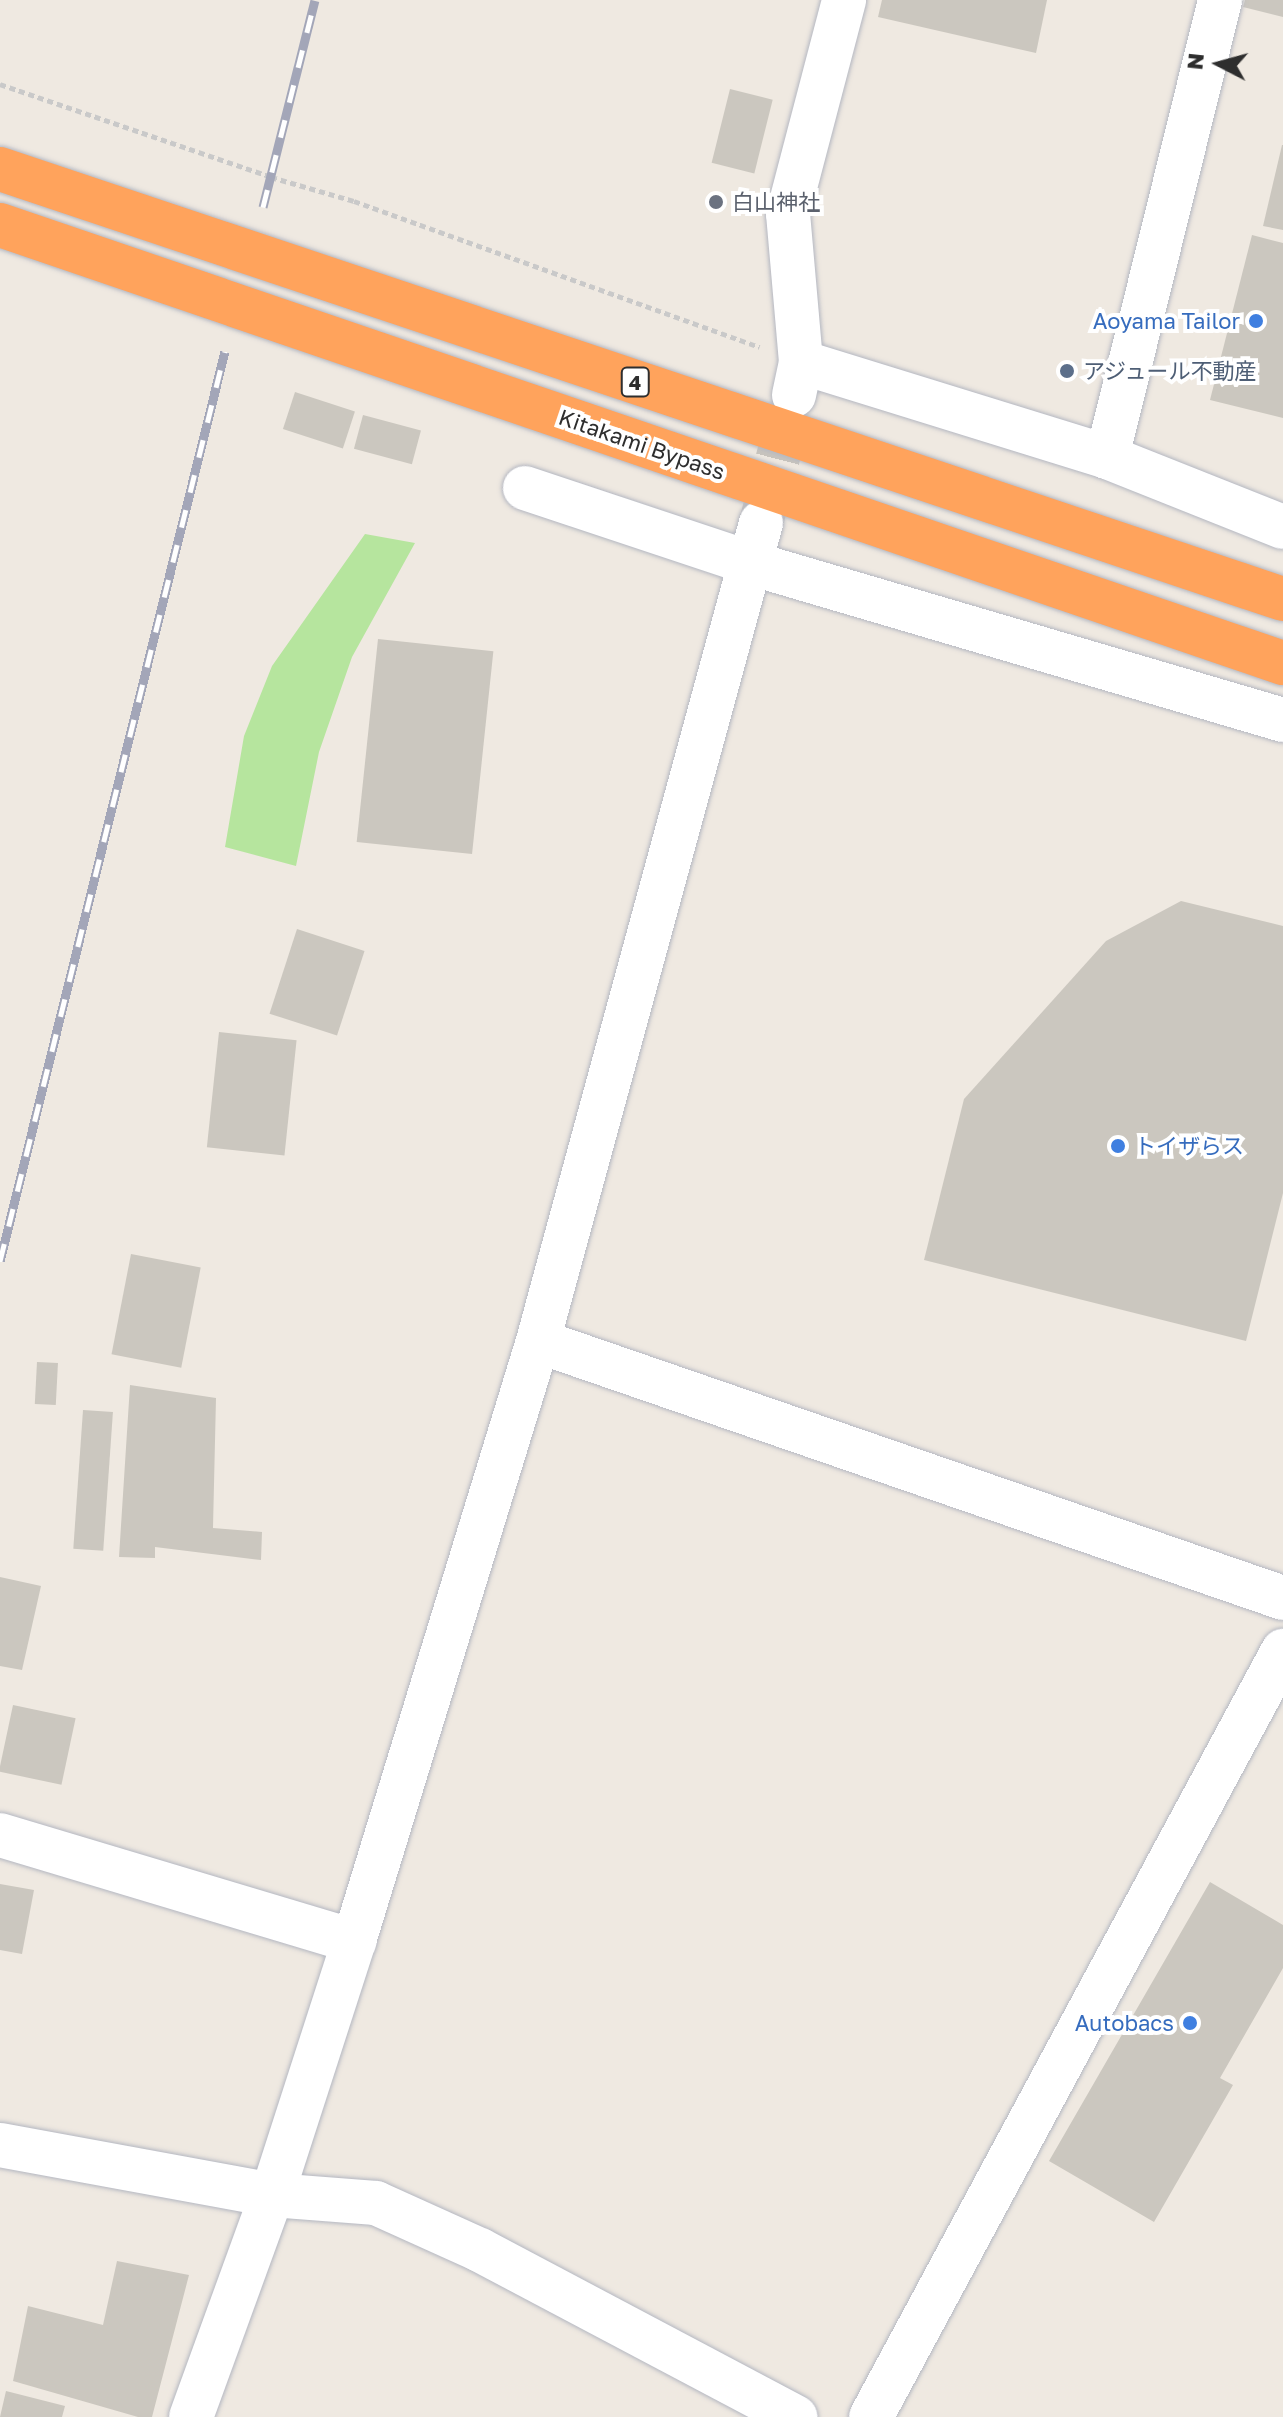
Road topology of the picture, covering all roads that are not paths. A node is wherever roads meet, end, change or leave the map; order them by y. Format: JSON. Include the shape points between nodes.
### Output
{"nodes":[{"id":1,"x":844,"y":0,"type":"edge"},
{"id":2,"x":1220,"y":0,"type":"edge"},
{"id":3,"x":0,"y":169,"type":"edge"},
{"id":4,"x":0,"y":225,"type":"edge"},
{"id":5,"x":1107,"y":457,"type":"junction"},
{"id":6,"x":525,"y":488,"type":"dead end"},
{"id":7,"x":1283,"y":527,"type":"edge"},
{"id":8,"x":756,"y":543,"type":"junction"},
{"id":9,"x":1283,"y":599,"type":"edge"},
{"id":10,"x":1283,"y":663,"type":"edge"},
{"id":11,"x":1283,"y":720,"type":"edge"},
{"id":12,"x":538,"y":1341,"type":"junction"},
{"id":13,"x":1283,"y":1598,"type":"edge"},
{"id":14,"x":1283,"y":1651,"type":"edge"},
{"id":15,"x":0,"y":1835,"type":"edge"},
{"id":16,"x":354,"y":1941,"type":"junction"},
{"id":17,"x":0,"y":2145,"type":"edge"},
{"id":18,"x":272,"y":2195,"type":"junction"},
{"id":19,"x":191,"y":2417,"type":"edge"},
{"id":20,"x":795,"y":2417,"type":"edge"},
{"id":21,"x":871,"y":2417,"type":"edge"}],
"edges":[{"from":1,"to":5,"type":"street","via":[[788,214],[798,379]]},
{"from":2,"to":5,"type":"street"},
{"from":3,"to":9,"type":"highway","number":"4"},
{"from":4,"to":10,"type":"highway","name":"Kitakami Bypass"},
{"from":5,"to":7,"type":"street"},
{"from":6,"to":8,"type":"street"},
{"from":8,"to":11,"type":"street"},
{"from":8,"to":12,"type":"street"},
{"from":12,"to":13,"type":"street"},
{"from":12,"to":16,"type":"street"},
{"from":14,"to":21,"type":"street"},
{"from":15,"to":16,"type":"street"},
{"from":16,"to":18,"type":"street"},
{"from":17,"to":18,"type":"street"},
{"from":18,"to":19,"type":"street"},
{"from":18,"to":20,"type":"street","via":[[376,2203],[480,2250]]}]}
